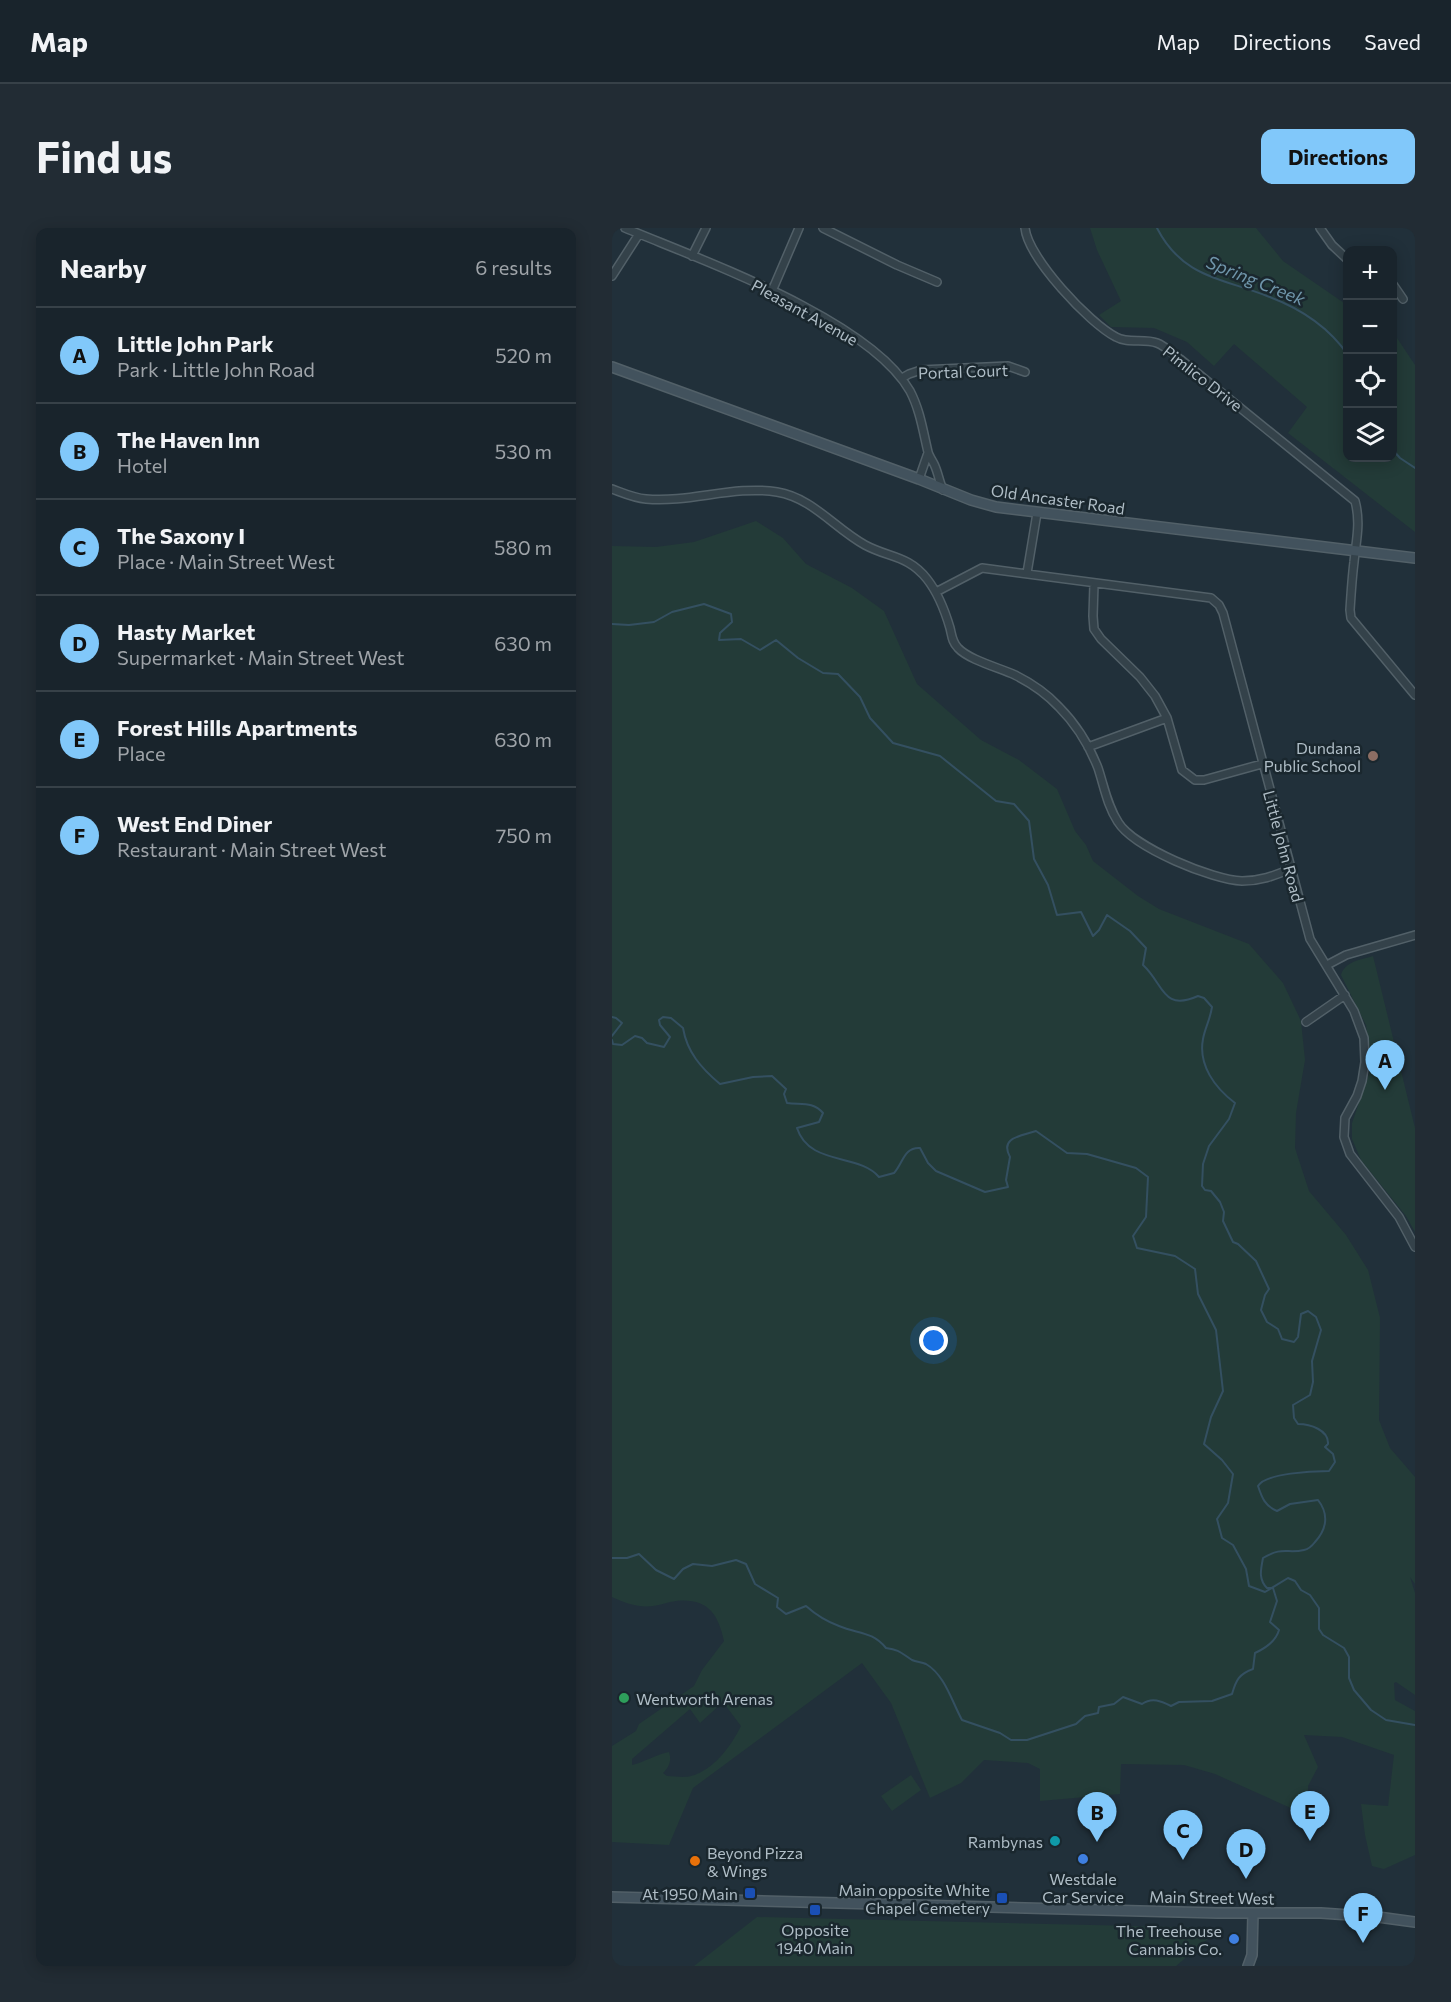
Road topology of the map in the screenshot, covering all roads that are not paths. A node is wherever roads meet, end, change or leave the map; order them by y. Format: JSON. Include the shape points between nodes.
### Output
{"nodes":[{"id":1,"x":625,"y":228,"type":"edge"},
{"id":2,"x":706,"y":228,"type":"edge"},
{"id":3,"x":799,"y":228,"type":"edge"},
{"id":4,"x":823,"y":228,"type":"edge"},
{"id":5,"x":1025,"y":228,"type":"edge"},
{"id":6,"x":1320,"y":228,"type":"edge"},
{"id":7,"x":639,"y":234,"type":"junction"},
{"id":8,"x":692,"y":256,"type":"junction"},
{"id":9,"x":1343,"y":256,"type":"edge"},
{"id":10,"x":612,"y":276,"type":"edge"},
{"id":11,"x":937,"y":282,"type":"dead end"},
{"id":12,"x":772,"y":291,"type":"junction"},
{"id":13,"x":1397,"y":291,"type":"edge"},
{"id":14,"x":1403,"y":299,"type":"dead end"},
{"id":15,"x":612,"y":367,"type":"edge"},
{"id":16,"x":1025,"y":372,"type":"dead end"},
{"id":17,"x":902,"y":378,"type":"junction"},
{"id":18,"x":928,"y":453,"type":"junction"},
{"id":19,"x":919,"y":479,"type":"junction"},
{"id":20,"x":612,"y":489,"type":"edge"},
{"id":21,"x":943,"y":490,"type":"junction"},
{"id":22,"x":1037,"y":513,"type":"junction"},
{"id":23,"x":1356,"y":550,"type":"junction"},
{"id":24,"x":1413,"y":557,"type":"edge"},
{"id":25,"x":1028,"y":573,"type":"junction"},
{"id":26,"x":1094,"y":584,"type":"junction"},
{"id":27,"x":936,"y":592,"type":"junction"},
{"id":28,"x":1415,"y":695,"type":"edge"},
{"id":29,"x":1167,"y":718,"type":"junction"},
{"id":30,"x":1088,"y":747,"type":"junction"},
{"id":31,"x":1262,"y":764,"type":"junction"},
{"id":32,"x":1290,"y":869,"type":"junction"},
{"id":33,"x":1415,"y":935,"type":"edge"},
{"id":34,"x":1327,"y":965,"type":"junction"},
{"id":35,"x":1345,"y":995,"type":"junction"},
{"id":36,"x":1306,"y":1022,"type":"dead end"},
{"id":37,"x":1415,"y":1247,"type":"edge"},
{"id":38,"x":612,"y":1897,"type":"edge"},
{"id":39,"x":1253,"y":1913,"type":"junction"},
{"id":40,"x":1415,"y":1922,"type":"edge"},
{"id":41,"x":1248,"y":1966,"type":"edge"}],
"edges":[{"from":1,"to":7,"type":"street","name":"Pleasant Avenue"},
{"from":2,"to":8,"type":"street"},
{"from":3,"to":12,"type":"street"},
{"from":4,"to":11,"type":"street"},
{"from":5,"to":23,"type":"street","name":"Pimlico Drive","via":[[1049,276],[1105,331],[1118,339],[1157,343],[1355,501],[1359,515]]},
{"from":6,"to":9,"type":"street"},
{"from":7,"to":8,"type":"street","name":"Pleasant Avenue"},
{"from":7,"to":10,"type":"street"},
{"from":8,"to":12,"type":"street","name":"Pleasant Avenue"},
{"from":12,"to":17,"type":"street","name":"Pleasant Avenue","via":[[860,340]]},
{"from":13,"to":14,"type":"street"},
{"from":15,"to":19,"type":"street","name":"Old Ancaster Road"},
{"from":16,"to":17,"type":"street","name":"Portal Court","via":[[1008,366],[921,370]]},
{"from":17,"to":18,"type":"street","name":"Pleasant Avenue","via":[[916,403]]},
{"from":18,"to":19,"type":"street"},
{"from":18,"to":21,"type":"street","name":"Pleasant Avenue"},
{"from":19,"to":21,"type":"street","name":"Old Ancaster Road"},
{"from":20,"to":27,"type":"street","via":[[645,499],[761,490],[800,498],[866,546],[902,557],[918,569]]},
{"from":21,"to":22,"type":"street","name":"Old Ancaster Road","via":[[996,507]]},
{"from":22,"to":23,"type":"street","name":"Old Ancaster Road"},
{"from":22,"to":25,"type":"street"},
{"from":23,"to":24,"type":"street","name":"Old Ancaster Road"},
{"from":23,"to":28,"type":"street","via":[[1351,618]]},
{"from":25,"to":26,"type":"street","name":"Little John Road"},
{"from":25,"to":27,"type":"street","name":"Little John Road","via":[[982,568]]},
{"from":26,"to":29,"type":"street","via":[[1094,629],[1140,677]]},
{"from":26,"to":31,"type":"street","name":"Little John Road","via":[[1211,598],[1218,605]]},
{"from":27,"to":30,"type":"street","via":[[959,650],[1040,690],[1059,706]]},
{"from":29,"to":30,"type":"street"},
{"from":29,"to":31,"type":"street","via":[[1182,770],[1195,780]]},
{"from":30,"to":32,"type":"street","via":[[1119,825],[1154,851],[1221,878],[1240,881],[1258,880]]},
{"from":31,"to":32,"type":"street","name":"Little John Road"},
{"from":32,"to":34,"type":"street","name":"Little John Road","via":[[1310,939]]},
{"from":33,"to":34,"type":"street","via":[[1346,955]]},
{"from":34,"to":35,"type":"street","name":"Little John Road"},
{"from":35,"to":36,"type":"street"},
{"from":35,"to":37,"type":"street","name":"Little John Road","via":[[1361,1026],[1365,1052],[1362,1081],[1345,1118],[1344,1137],[1350,1154],[1399,1216]]},
{"from":38,"to":39,"type":"street","name":"Main Street West"},
{"from":39,"to":40,"type":"street","name":"Main Street West","via":[[1321,1913]]},
{"from":39,"to":41,"type":"street"}]}
